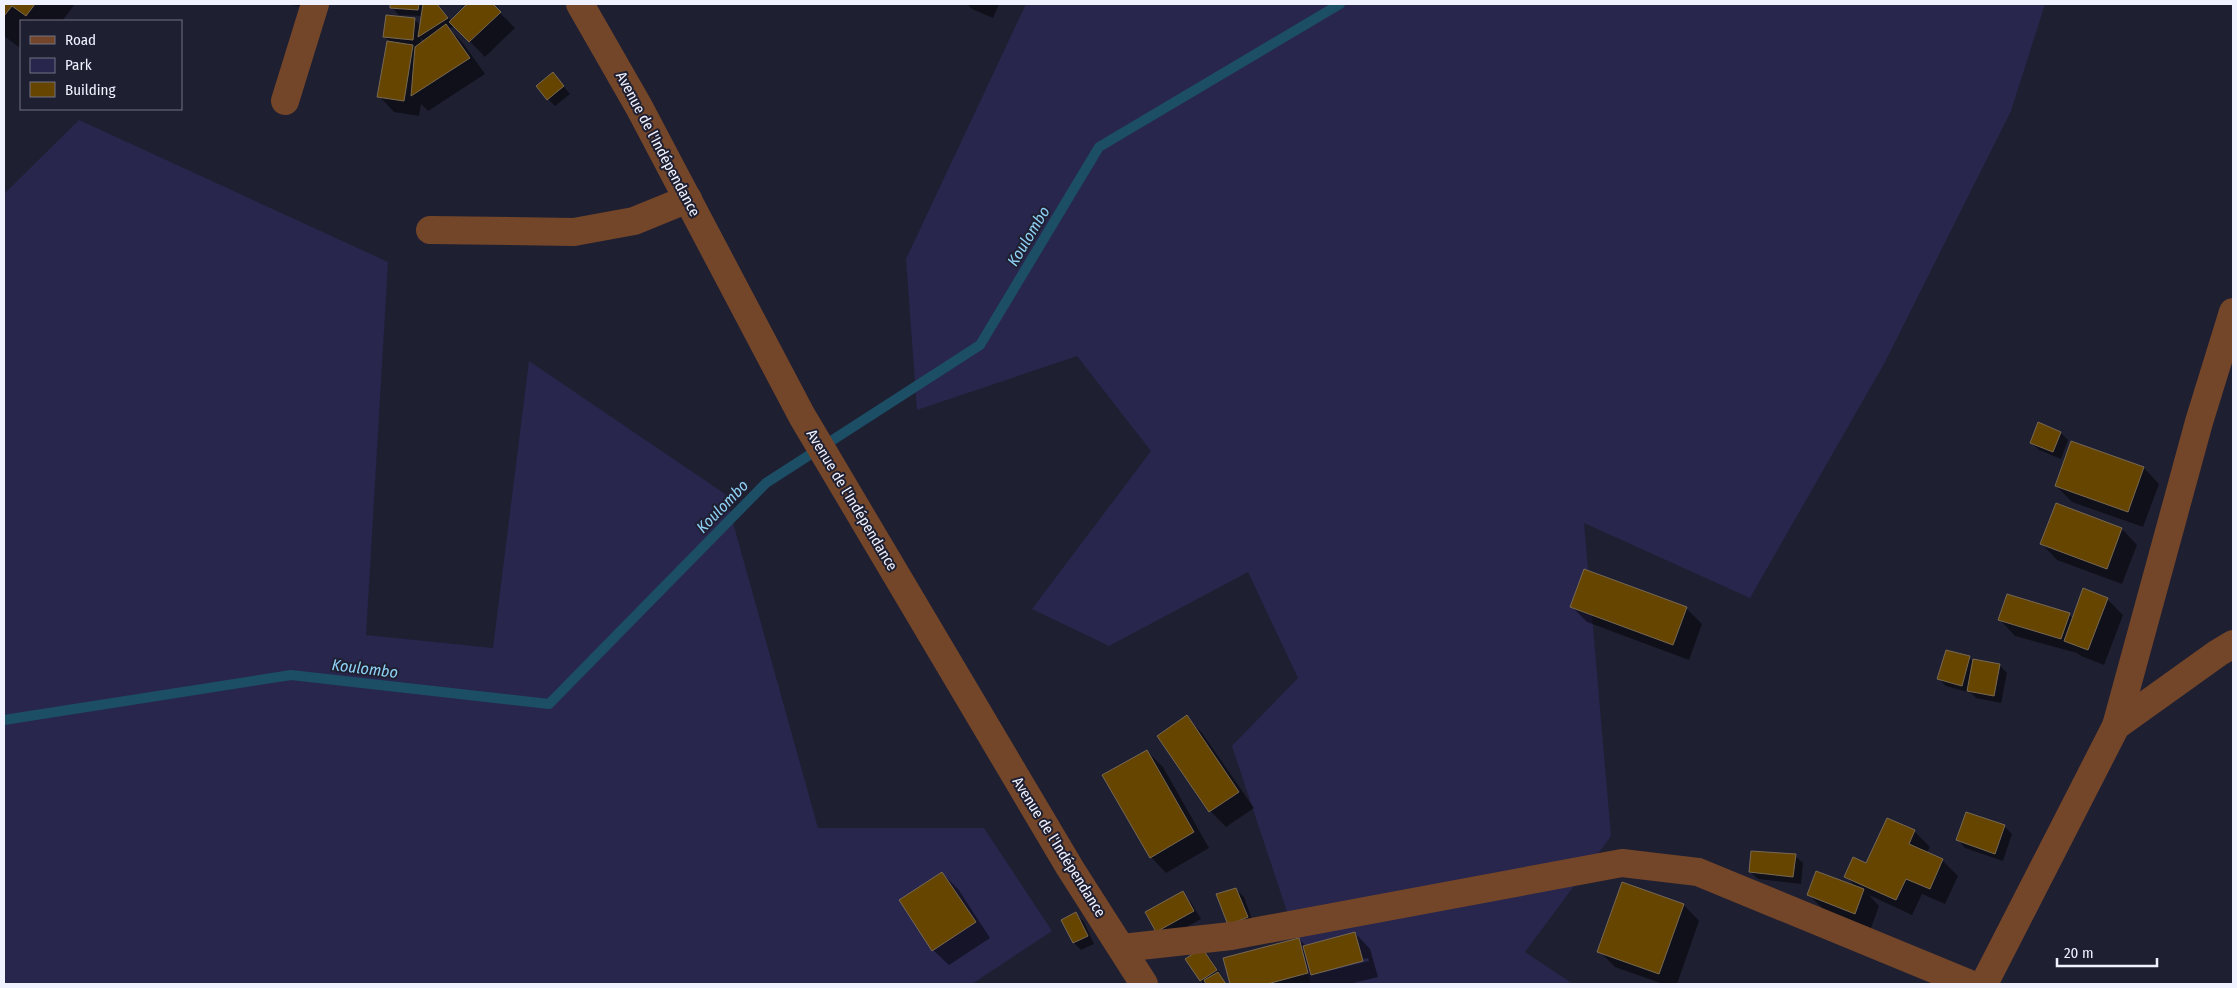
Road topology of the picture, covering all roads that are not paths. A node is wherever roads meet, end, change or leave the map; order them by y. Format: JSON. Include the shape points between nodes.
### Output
{"nodes":[{"id":1,"x":315,"y":4,"type":"edge"},
{"id":2,"x":580,"y":4,"type":"edge"},
{"id":3,"x":285,"y":101,"type":"dead end"},
{"id":4,"x":688,"y":199,"type":"junction"},
{"id":5,"x":430,"y":230,"type":"dead end"},
{"id":6,"x":2231,"y":328,"type":"edge"},
{"id":7,"x":2233,"y":644,"type":"edge"},
{"id":8,"x":2116,"y":726,"type":"junction"},
{"id":9,"x":1122,"y":948,"type":"junction"},
{"id":10,"x":1144,"y":984,"type":"edge"},
{"id":11,"x":1970,"y":984,"type":"edge"},
{"id":12,"x":1984,"y":984,"type":"edge"}],
"edges":[{"from":1,"to":3,"type":"street"},
{"from":2,"to":4,"type":"street","name":"Avenue de l'Indépendance"},
{"from":4,"to":5,"type":"street","via":[[634,221],[574,232]]},
{"from":4,"to":9,"type":"street","name":"Avenue de l'Indépendance","via":[[802,416],[1070,868]]},
{"from":6,"to":8,"type":"street","via":[[2199,422]]},
{"from":7,"to":8,"type":"street"},
{"from":8,"to":12,"type":"street"},
{"from":9,"to":10,"type":"street","name":"Avenue de l'Indépendance"},
{"from":9,"to":11,"type":"street","via":[[1232,936],[1622,863],[1698,872]]}]}
